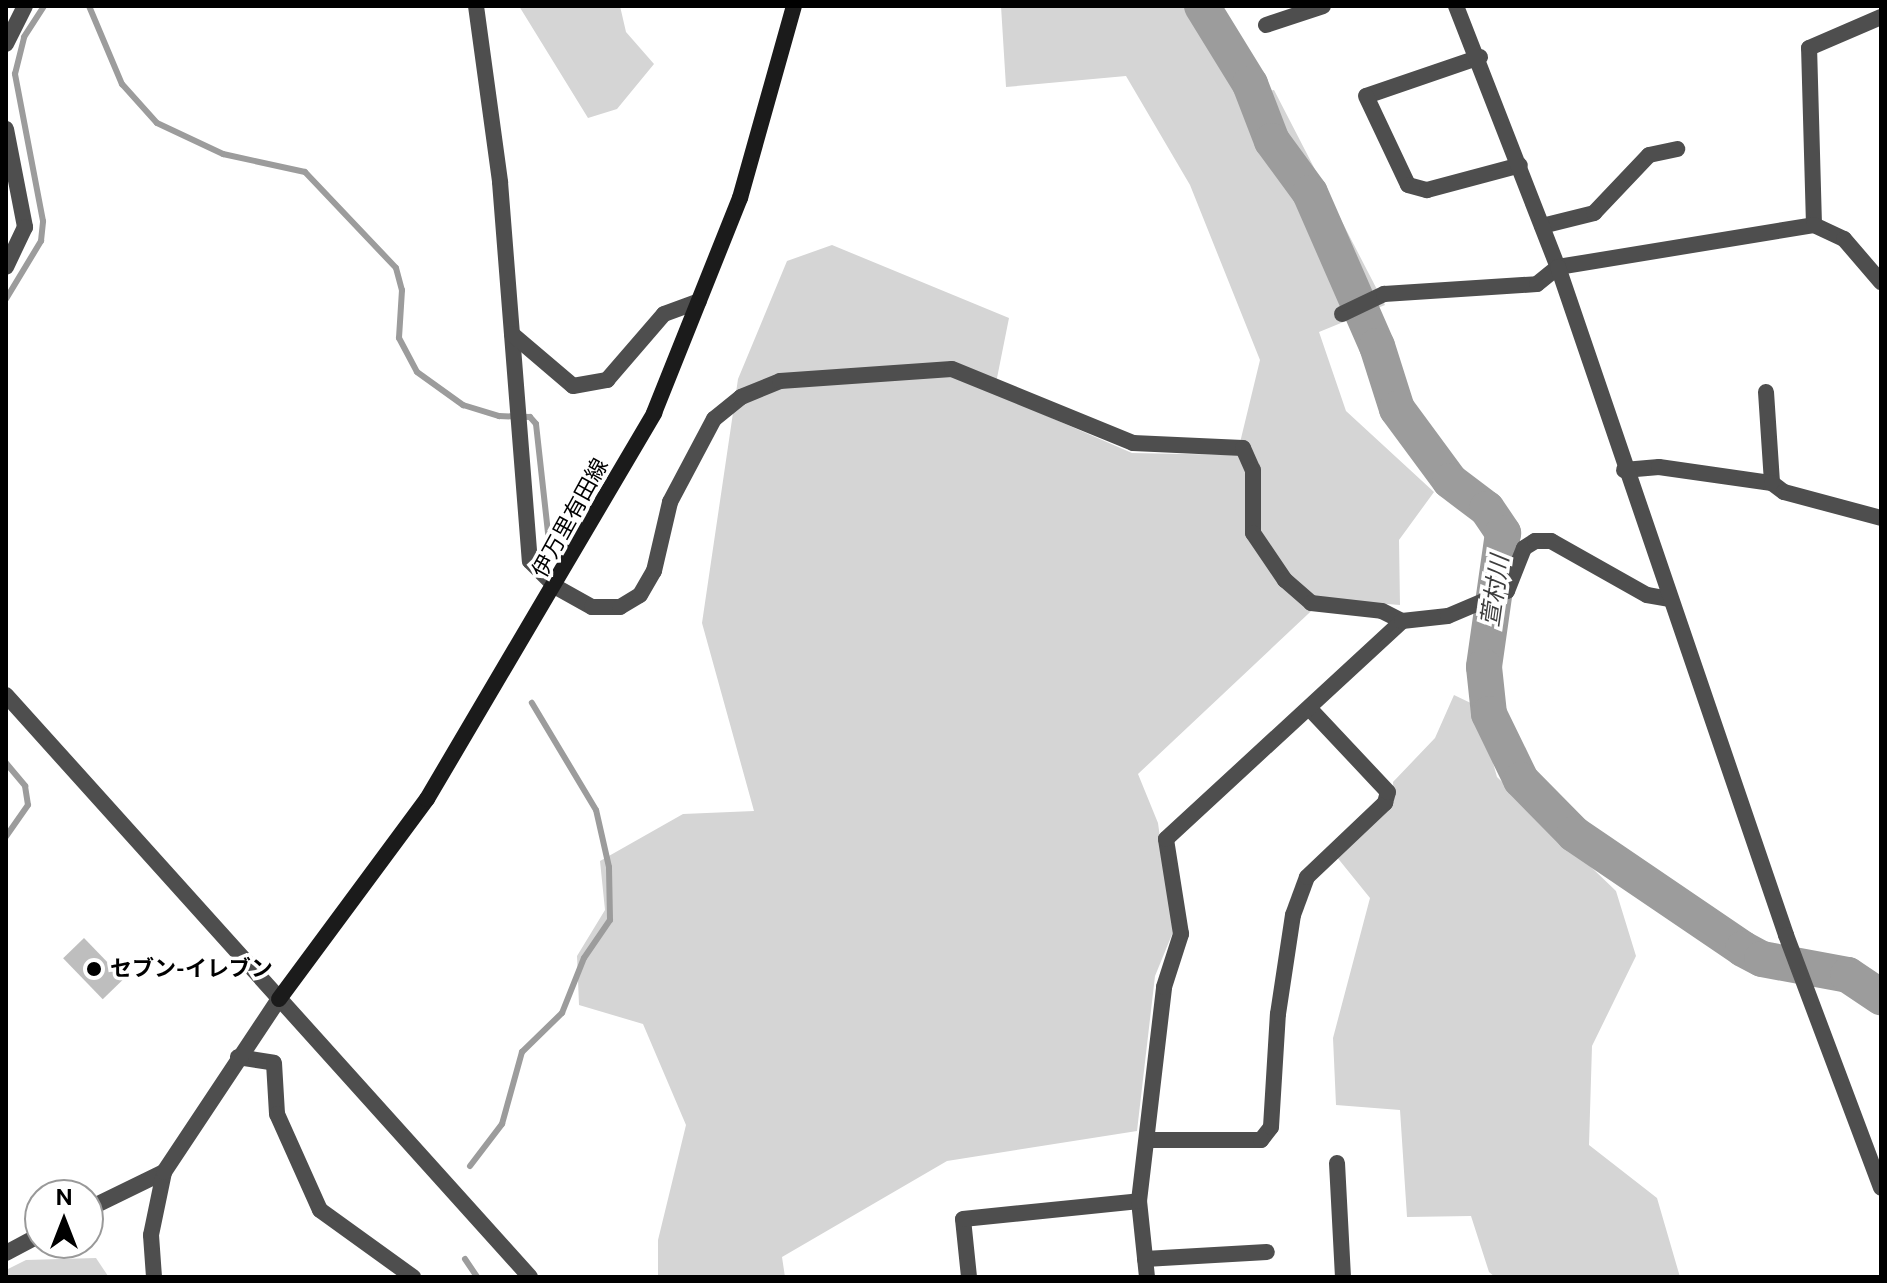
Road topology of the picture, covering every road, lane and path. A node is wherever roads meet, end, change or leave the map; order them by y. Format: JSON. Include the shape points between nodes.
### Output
{"nodes":[{"id":1,"x":25,"y":6,"type":"edge"},
{"id":2,"x":476,"y":6,"type":"edge"},
{"id":3,"x":794,"y":6,"type":"edge"},
{"id":4,"x":1323,"y":6,"type":"edge"},
{"id":5,"x":1456,"y":6,"type":"edge"},
{"id":6,"x":1881,"y":17,"type":"edge"},
{"id":7,"x":1266,"y":25,"type":"dead end"},
{"id":8,"x":6,"y":44,"type":"edge"},
{"id":9,"x":1480,"y":57,"type":"junction"},
{"id":10,"x":6,"y":129,"type":"edge"},
{"id":11,"x":1677,"y":149,"type":"dead end"},
{"id":12,"x":1520,"y":165,"type":"junction"},
{"id":13,"x":1814,"y":225,"type":"junction"},
{"id":14,"x":1542,"y":226,"type":"junction"},
{"id":15,"x":6,"y":267,"type":"edge"},
{"id":16,"x":1558,"y":267,"type":"junction"},
{"id":17,"x":1881,"y":282,"type":"edge"},
{"id":18,"x":699,"y":301,"type":"junction"},
{"id":19,"x":1342,"y":314,"type":"dead end"},
{"id":20,"x":512,"y":334,"type":"junction"},
{"id":21,"x":1766,"y":392,"type":"dead end"},
{"id":22,"x":1624,"y":470,"type":"junction"},
{"id":23,"x":1772,"y":483,"type":"junction"},
{"id":24,"x":1880,"y":514,"type":"edge"},
{"id":25,"x":556,"y":587,"type":"junction"},
{"id":26,"x":1669,"y":599,"type":"junction"},
{"id":27,"x":1402,"y":621,"type":"junction"},
{"id":28,"x":6,"y":695,"type":"edge"},
{"id":29,"x":1309,"y":708,"type":"junction"},
{"id":30,"x":279,"y":999,"type":"junction"},
{"id":31,"x":238,"y":1057,"type":"junction"},
{"id":32,"x":1148,"y":1140,"type":"junction"},
{"id":33,"x":1337,"y":1163,"type":"dead end"},
{"id":34,"x":164,"y":1172,"type":"junction"},
{"id":35,"x":1881,"y":1188,"type":"edge"},
{"id":36,"x":104,"y":1201,"type":"edge"},
{"id":37,"x":1139,"y":1201,"type":"junction"},
{"id":38,"x":24,"y":1243,"type":"edge"},
{"id":39,"x":1267,"y":1252,"type":"dead end"},
{"id":40,"x":6,"y":1253,"type":"edge"},
{"id":41,"x":1145,"y":1259,"type":"junction"},
{"id":42,"x":154,"y":1277,"type":"edge"},
{"id":43,"x":413,"y":1277,"type":"edge"},
{"id":44,"x":530,"y":1277,"type":"edge"},
{"id":45,"x":969,"y":1277,"type":"edge"},
{"id":46,"x":1147,"y":1277,"type":"edge"},
{"id":47,"x":1343,"y":1277,"type":"edge"}],
"edges":[{"from":1,"to":8,"type":"street"},
{"from":2,"to":20,"type":"street"},
{"from":3,"to":18,"type":"main road","name":"伊万里有田線","via":[[740,198]]},
{"from":4,"to":7,"type":"street"},
{"from":5,"to":9,"type":"street"},
{"from":6,"to":13,"type":"street","via":[[1809,48]]},
{"from":9,"to":12,"type":"street"},
{"from":9,"to":12,"type":"street","via":[[1366,96],[1408,185],[1427,190]]},
{"from":10,"to":15,"type":"street","via":[[25,227]]},
{"from":11,"to":14,"type":"street","via":[[1649,155],[1594,213]]},
{"from":12,"to":14,"type":"street"},
{"from":13,"to":16,"type":"street"},
{"from":13,"to":17,"type":"street","via":[[1844,239]]},
{"from":14,"to":16,"type":"street"},
{"from":16,"to":19,"type":"street","via":[[1537,284],[1384,294]]},
{"from":16,"to":22,"type":"street"},
{"from":18,"to":20,"type":"street","via":[[664,314],[607,380],[573,386]]},
{"from":18,"to":25,"type":"main road","name":"伊万里有田線","via":[[654,413]]},
{"from":20,"to":25,"type":"street","via":[[530,561]]},
{"from":21,"to":23,"type":"street"},
{"from":22,"to":23,"type":"street","via":[[1659,467]]},
{"from":22,"to":26,"type":"street"},
{"from":23,"to":24,"type":"street","via":[[1784,492]]},
{"from":25,"to":27,"type":"street","via":[[592,607],[620,607],[640,595],[654,571],[670,502],[714,419],[741,397],[780,381],[952,369],[1133,443],[1243,448],[1253,470],[1253,533],[1285,580],[1311,603],[1382,611]]},
{"from":25,"to":30,"type":"main road","name":"伊万里有田線","via":[[427,799]]},
{"from":26,"to":27,"type":"street","via":[[1647,595],[1551,541],[1524,548],[1507,591],[1473,608],[1423,622]]},
{"from":26,"to":35,"type":"street"},
{"from":27,"to":29,"type":"street"},
{"from":28,"to":30,"type":"street"},
{"from":29,"to":32,"type":"street","via":[[1166,839],[1181,934],[1164,987]]},
{"from":29,"to":32,"type":"street","via":[[1388,792],[1385,803],[1307,877],[1293,915],[1278,1014],[1271,1127],[1261,1140]]},
{"from":30,"to":31,"type":"street"},
{"from":30,"to":44,"type":"street"},
{"from":31,"to":34,"type":"street"},
{"from":31,"to":43,"type":"street","via":[[274,1063],[277,1114],[320,1210]]},
{"from":32,"to":37,"type":"street"},
{"from":33,"to":47,"type":"street"},
{"from":34,"to":36,"type":"street"},
{"from":34,"to":42,"type":"street","via":[[151,1235]]},
{"from":37,"to":41,"type":"street"},
{"from":37,"to":45,"type":"street","via":[[963,1219]]},
{"from":38,"to":40,"type":"street"},
{"from":39,"to":41,"type":"street"},
{"from":41,"to":46,"type":"street"}]}
